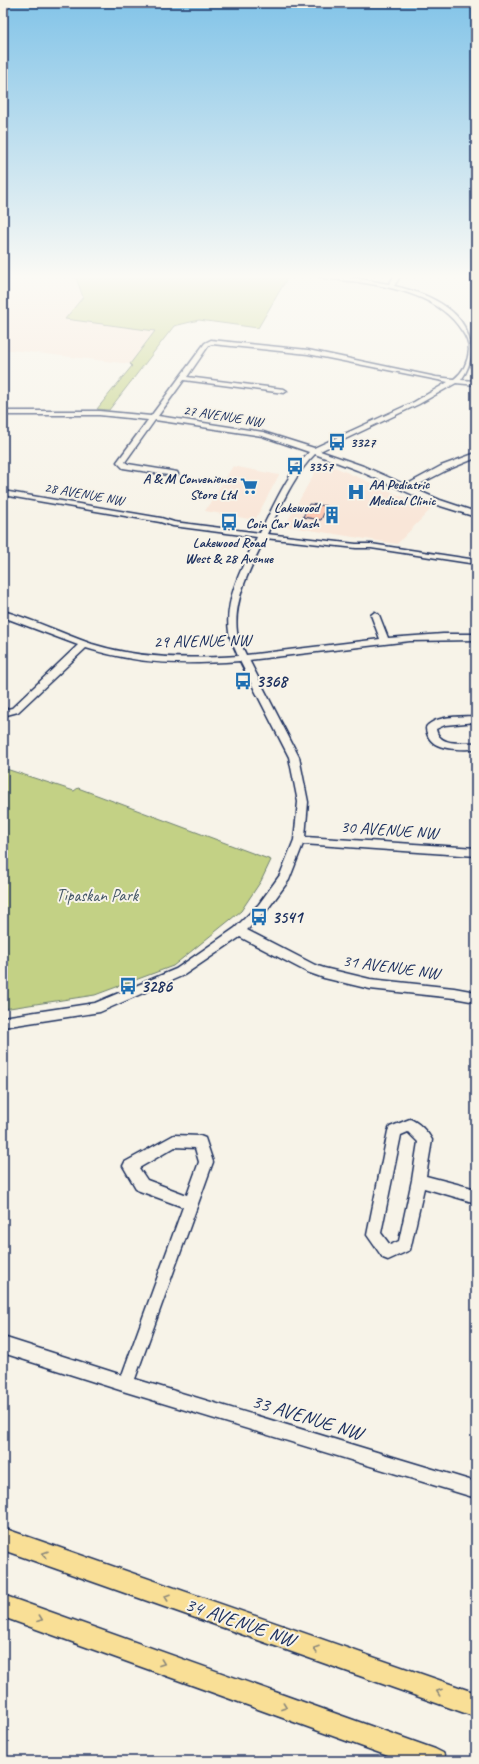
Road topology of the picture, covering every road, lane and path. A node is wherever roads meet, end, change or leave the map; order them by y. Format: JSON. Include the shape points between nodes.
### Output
{"nodes":[{"id":1,"x":197,"y":357,"type":"edge"},
{"id":2,"x":334,"y":357,"type":"edge"},
{"id":3,"x":471,"y":357,"type":"edge"},
{"id":4,"x":182,"y":378,"type":"junction"},
{"id":5,"x":455,"y":381,"type":"junction"},
{"id":6,"x":476,"y":383,"type":"edge"},
{"id":7,"x":284,"y":390,"type":"dead end"},
{"id":8,"x":3,"y":413,"type":"edge"},
{"id":9,"x":154,"y":418,"type":"junction"},
{"id":10,"x":314,"y":451,"type":"junction"},
{"id":11,"x":476,"y":455,"type":"edge"},
{"id":12,"x":174,"y":474,"type":"dead end"},
{"id":13,"x":405,"y":489,"type":"junction"},
{"id":14,"x":3,"y":493,"type":"edge"},
{"id":15,"x":476,"y":515,"type":"edge"},
{"id":16,"x":264,"y":533,"type":"junction"},
{"id":17,"x":476,"y":562,"type":"edge"},
{"id":18,"x":3,"y":614,"type":"edge"},
{"id":19,"x":375,"y":615,"type":"dead end"},
{"id":20,"x":476,"y":637,"type":"edge"},
{"id":21,"x":385,"y":641,"type":"junction"},
{"id":22,"x":84,"y":644,"type":"junction"},
{"id":23,"x":243,"y":658,"type":"junction"},
{"id":24,"x":5,"y":713,"type":"edge"},
{"id":25,"x":476,"y":719,"type":"edge"},
{"id":26,"x":476,"y":746,"type":"edge"},
{"id":27,"x":299,"y":840,"type":"junction"},
{"id":28,"x":476,"y":852,"type":"edge"},
{"id":29,"x":239,"y":931,"type":"junction"},
{"id":30,"x":476,"y":998,"type":"edge"},
{"id":31,"x":3,"y":1022,"type":"edge"},
{"id":32,"x":419,"y":1180,"type":"junction"},
{"id":33,"x":476,"y":1196,"type":"edge"},
{"id":34,"x":190,"y":1203,"type":"junction"},
{"id":35,"x":3,"y":1345,"type":"edge"},
{"id":36,"x":126,"y":1384,"type":"junction"},
{"id":37,"x":476,"y":1490,"type":"edge"},
{"id":38,"x":3,"y":1539,"type":"edge"},
{"id":39,"x":3,"y":1606,"type":"edge"},
{"id":40,"x":476,"y":1705,"type":"edge"},
{"id":41,"x":435,"y":1761,"type":"edge"}],
"edges":[{"from":1,"to":4,"type":"street"},
{"from":2,"to":5,"type":"street"},
{"from":3,"to":5,"type":"street","via":[[462,375]]},
{"from":4,"to":7,"type":"street"},
{"from":4,"to":9,"type":"street"},
{"from":5,"to":6,"type":"street"},
{"from":5,"to":10,"type":"street","via":[[411,406]]},
{"from":8,"to":9,"type":"street","name":"27 AVENUE NW","via":[[99,413]]},
{"from":9,"to":10,"type":"street","name":"27 AVENUE NW","via":[[263,434]]},
{"from":9,"to":12,"type":"street","via":[[121,462],[126,466]]},
{"from":10,"to":13,"type":"street","name":"27 AVENUE NW","via":[[360,468]]},
{"from":10,"to":16,"type":"street","via":[[289,483]]},
{"from":11,"to":13,"type":"street","via":[[444,468]]},
{"from":13,"to":15,"type":"street","name":"27 AVENUE NW"},
{"from":14,"to":16,"type":"street","name":"28 AVENUE NW","via":[[173,524]]},
{"from":16,"to":17,"type":"street","name":"28 AVENUE NW"},
{"from":16,"to":23,"type":"street","via":[[239,584],[235,603],[233,633]]},
{"from":18,"to":22,"type":"street","name":"29 AVENUE NW"},
{"from":19,"to":21,"type":"street"},
{"from":20,"to":21,"type":"street","name":"29 AVENUE NW","via":[[442,636]]},
{"from":21,"to":23,"type":"street","name":"29 AVENUE NW"},
{"from":22,"to":23,"type":"street","name":"29 AVENUE NW","via":[[144,659],[176,661]]},
{"from":22,"to":24,"type":"street","via":[[15,710]]},
{"from":23,"to":27,"type":"street","via":[[294,757],[303,802]]},
{"from":25,"to":26,"type":"street","via":[[436,724],[432,727],[431,733],[433,738],[442,744]]},
{"from":27,"to":28,"type":"street","name":"30 AVENUE NW"},
{"from":27,"to":29,"type":"street","via":[[285,877],[263,907]]},
{"from":29,"to":30,"type":"street","name":"31 AVENUE NW","via":[[324,973],[370,984],[454,993]]},
{"from":29,"to":31,"type":"street","via":[[180,972],[96,1008]]},
{"from":32,"to":32,"type":"street","via":[[405,1245],[388,1252],[374,1235],[395,1131],[410,1125],[425,1140]]},
{"from":32,"to":33,"type":"street"},
{"from":34,"to":34,"type":"street","via":[[206,1162],[200,1142],[174,1141],[130,1166],[142,1184]]},
{"from":34,"to":36,"type":"street"},
{"from":35,"to":36,"type":"street","name":"33 AVENUE NW"},
{"from":36,"to":37,"type":"street","name":"33 AVENUE NW"},
{"from":40,"to":38,"type":"main road","name":"34 AVENUE NW","one_way":true},
{"from":39,"to":41,"type":"main road","one_way":true}]}
